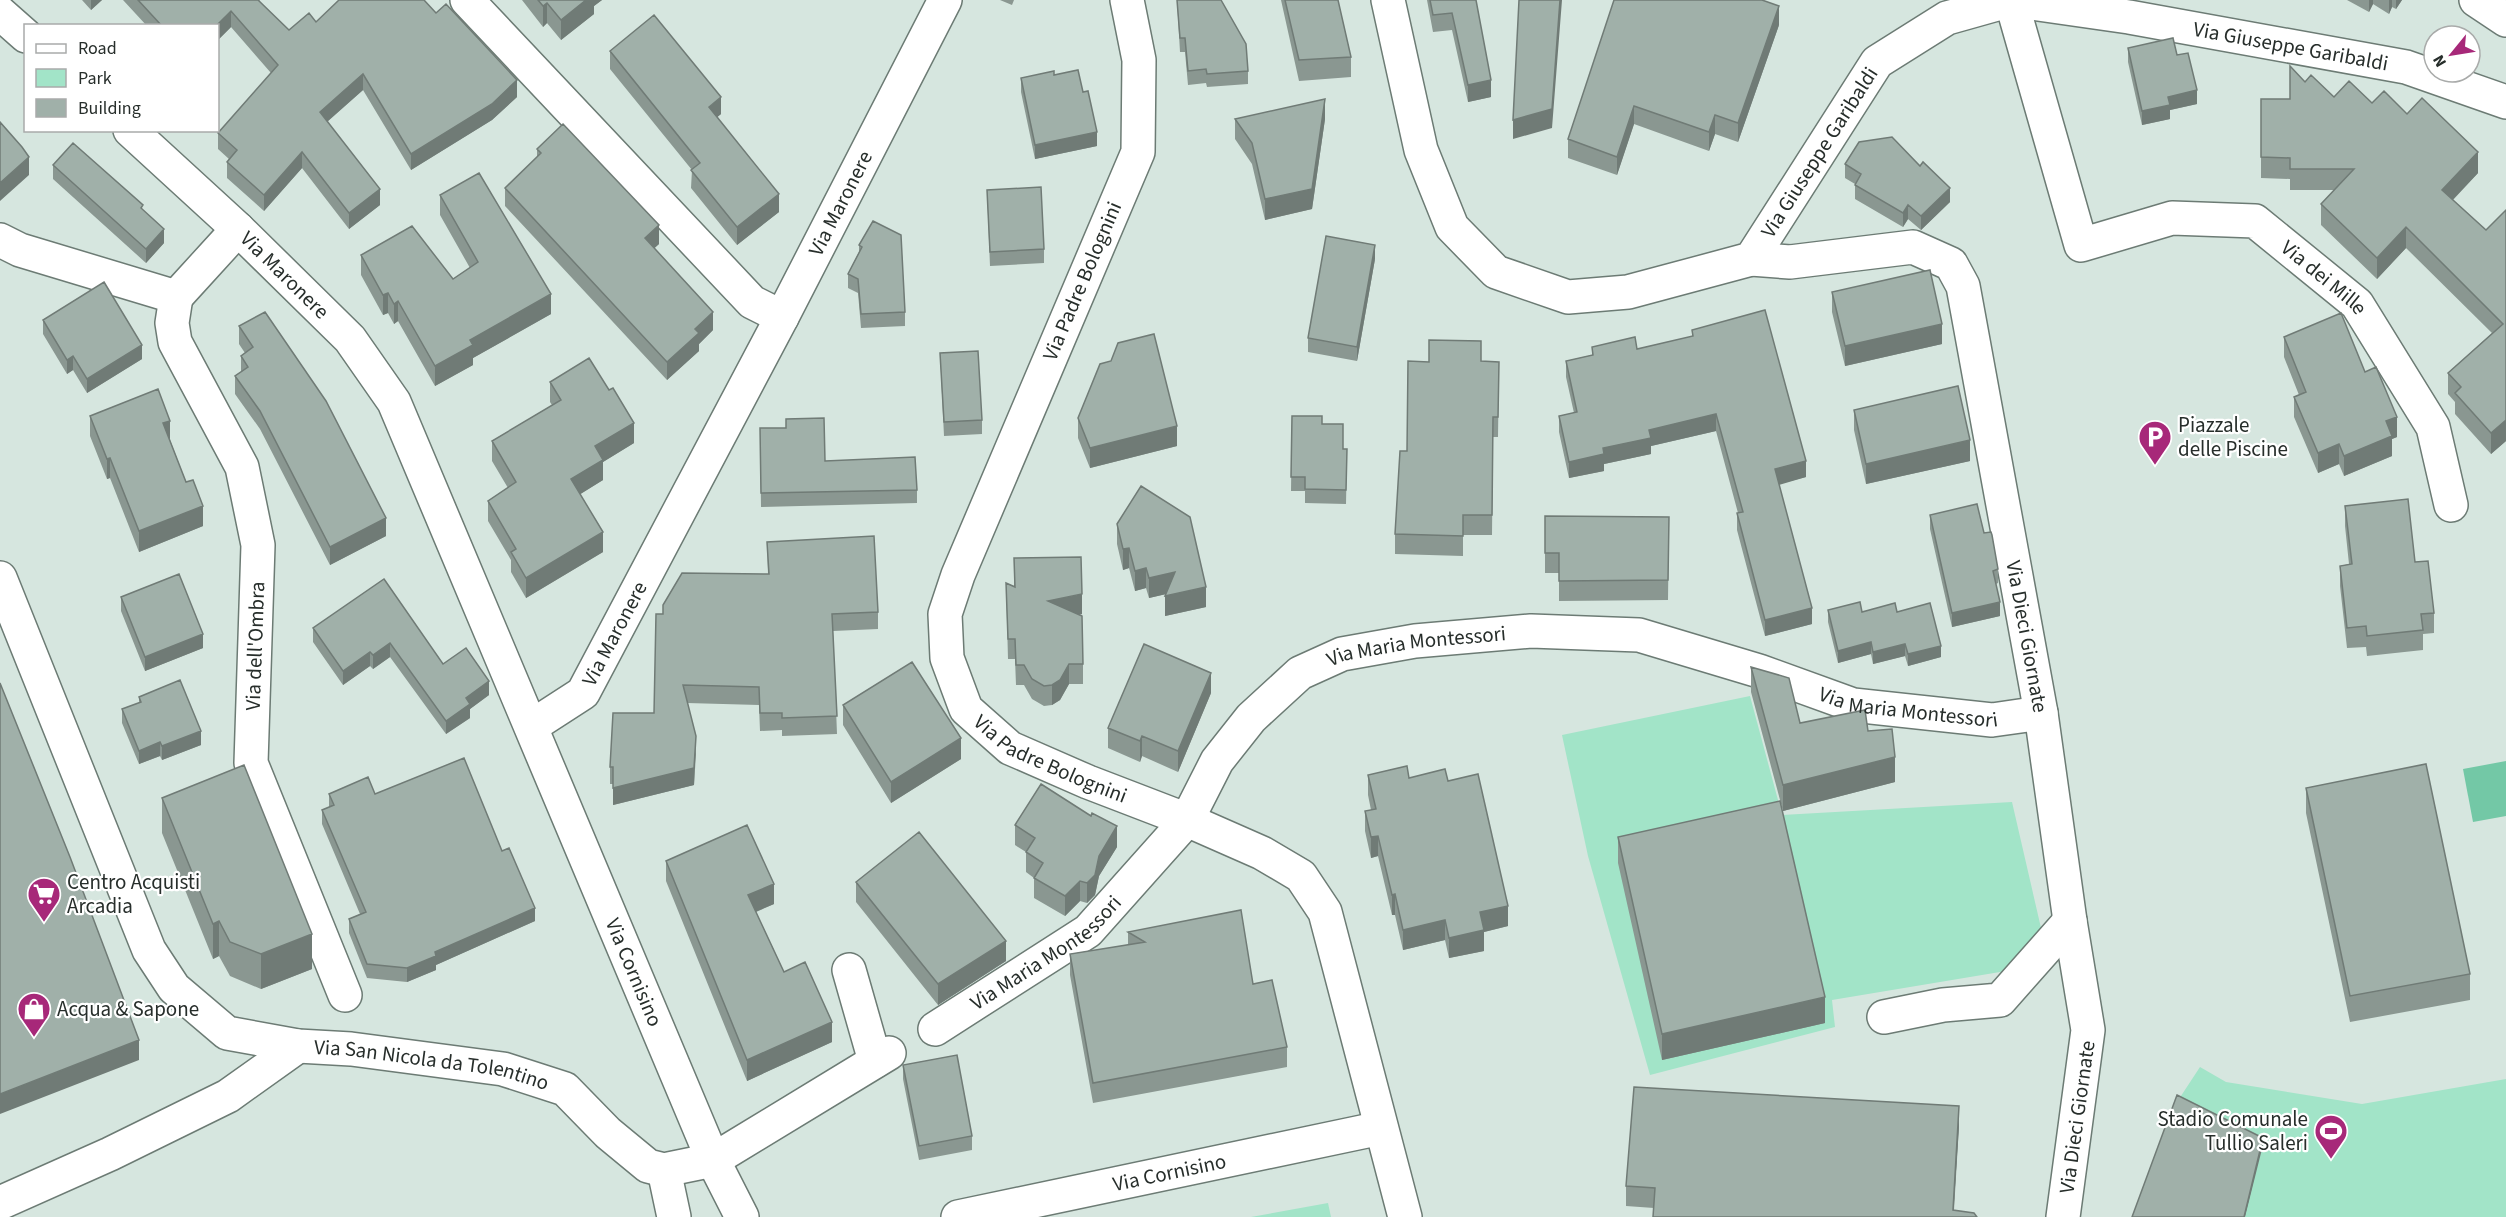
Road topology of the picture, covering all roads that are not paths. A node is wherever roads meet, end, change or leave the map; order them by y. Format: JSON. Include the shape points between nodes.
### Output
{"nodes":[{"id":1,"x":467,"y":0,"type":"edge"},
{"id":2,"x":945,"y":0,"type":"edge"},
{"id":3,"x":1127,"y":0,"type":"edge"},
{"id":4,"x":1388,"y":0,"type":"edge"},
{"id":5,"x":2011,"y":0,"type":"edge"},
{"id":6,"x":2476,"y":0,"type":"edge"},
{"id":7,"x":0,"y":13,"type":"edge"},
{"id":8,"x":2506,"y":20,"type":"edge"},
{"id":9,"x":24,"y":34,"type":"edge"},
{"id":10,"x":2506,"y":102,"type":"edge"},
{"id":11,"x":132,"y":132,"type":"edge"},
{"id":12,"x":238,"y":229,"type":"junction"},
{"id":13,"x":0,"y":240,"type":"edge"},
{"id":14,"x":1751,"y":259,"type":"junction"},
{"id":15,"x":176,"y":297,"type":"junction"},
{"id":16,"x":782,"y":317,"type":"junction"},
{"id":17,"x":2451,"y":505,"type":"dead end"},
{"id":18,"x":0,"y":578,"type":"edge"},
{"id":19,"x":2041,"y":713,"type":"junction"},
{"id":20,"x":532,"y":726,"type":"junction"},
{"id":21,"x":1187,"y":820,"type":"junction"},
{"id":22,"x":2070,"y":921,"type":"junction"},
{"id":23,"x":849,"y":970,"type":"dead end"},
{"id":24,"x":345,"y":995,"type":"dead end"},
{"id":25,"x":1884,"y":1017,"type":"dead end"},
{"id":26,"x":935,"y":1029,"type":"dead end"},
{"id":27,"x":298,"y":1046,"type":"junction"},
{"id":28,"x":1381,"y":1128,"type":"junction"},
{"id":29,"x":713,"y":1160,"type":"junction"},
{"id":30,"x":664,"y":1170,"type":"junction"},
{"id":31,"x":0,"y":1203,"type":"edge"},
{"id":32,"x":674,"y":1217,"type":"edge"},
{"id":33,"x":742,"y":1217,"type":"edge"},
{"id":34,"x":958,"y":1217,"type":"edge"},
{"id":35,"x":1405,"y":1217,"type":"edge"},
{"id":36,"x":2063,"y":1217,"type":"edge"}],
"edges":[{"from":1,"to":16,"type":"street","via":[[752,302]]},
{"from":2,"to":16,"type":"street","name":"Via Maronere"},
{"from":3,"to":21,"type":"street","name":"Via Padre Bolognini","via":[[1139,60],[1138,152],[958,575],[945,614],[946,658],[966,709],[1010,748]]},
{"from":4,"to":14,"type":"street","name":"Via Giuseppe Garibaldi","via":[[1421,150],[1452,227],[1496,272],[1568,297],[1628,292]]},
{"from":5,"to":10,"type":"street","name":"Via Giuseppe Garibaldi","via":[[2406,67]]},
{"from":5,"to":14,"type":"street","name":"Via Giuseppe Garibaldi","via":[[1947,18],[1877,62]]},
{"from":5,"to":17,"type":"street","name":"Via dei Mille","via":[[2081,245],[2172,218],[2255,220],[2357,304],[2433,427]]},
{"from":6,"to":8,"type":"street"},
{"from":7,"to":9,"type":"street"},
{"from":11,"to":12,"type":"street","name":"Via Maronere"},
{"from":12,"to":15,"type":"street"},
{"from":12,"to":20,"type":"street","name":"Via Maronere","via":[[350,339],[394,402]]},
{"from":13,"to":15,"type":"street","via":[[20,250]]},
{"from":14,"to":19,"type":"street","name":"Via Dieci Giornate","via":[[1790,262],[1913,247],[1951,264],[1963,286]]},
{"from":15,"to":24,"type":"street","name":"Via dell'Ombra","via":[[172,323],[175,342],[242,466],[258,545],[251,763]]},
{"from":16,"to":20,"type":"street","name":"Via Maronere","via":[[584,693]]},
{"from":18,"to":27,"type":"street","name":"Via San Nicola da Tolentino","via":[[148,950],[174,988],[227,1033]]},
{"from":19,"to":21,"type":"street","name":"Via Maria Montessori","via":[[1992,720],[1853,705],[1759,671],[1639,635],[1531,631],[1415,641],[1342,654],[1300,673],[1244,726],[1217,761]]},
{"from":19,"to":22,"type":"street","name":"Via Dieci Giornate"},
{"from":20,"to":29,"type":"street","name":"Via Cornisino"},
{"from":21,"to":26,"type":"street","name":"Via Maria Montessori","via":[[1088,931]]},
{"from":21,"to":28,"type":"street","name":"Via Padre Bolognini","via":[[1262,853],[1300,876],[1324,912]]},
{"from":22,"to":25,"type":"street","via":[[2000,1000],[1943,1005]]},
{"from":22,"to":36,"type":"street","name":"Via Dieci Giornate","via":[[2088,1030]]},
{"from":23,"to":29,"type":"street","via":[[882,1057]]},
{"from":27,"to":30,"type":"street","name":"Via San Nicola da Tolentino","via":[[351,1049],[503,1070],[565,1089],[608,1133],[648,1166]]},
{"from":27,"to":31,"type":"street","name":"Via San Nicola da Tolentino","via":[[228,1096]]},
{"from":28,"to":34,"type":"street","name":"Via Cornisino"},
{"from":28,"to":35,"type":"street","name":"Via Padre Bolognini"},
{"from":29,"to":30,"type":"street"},
{"from":29,"to":33,"type":"street","name":"Via Cornisino"},
{"from":30,"to":32,"type":"street"}]}
